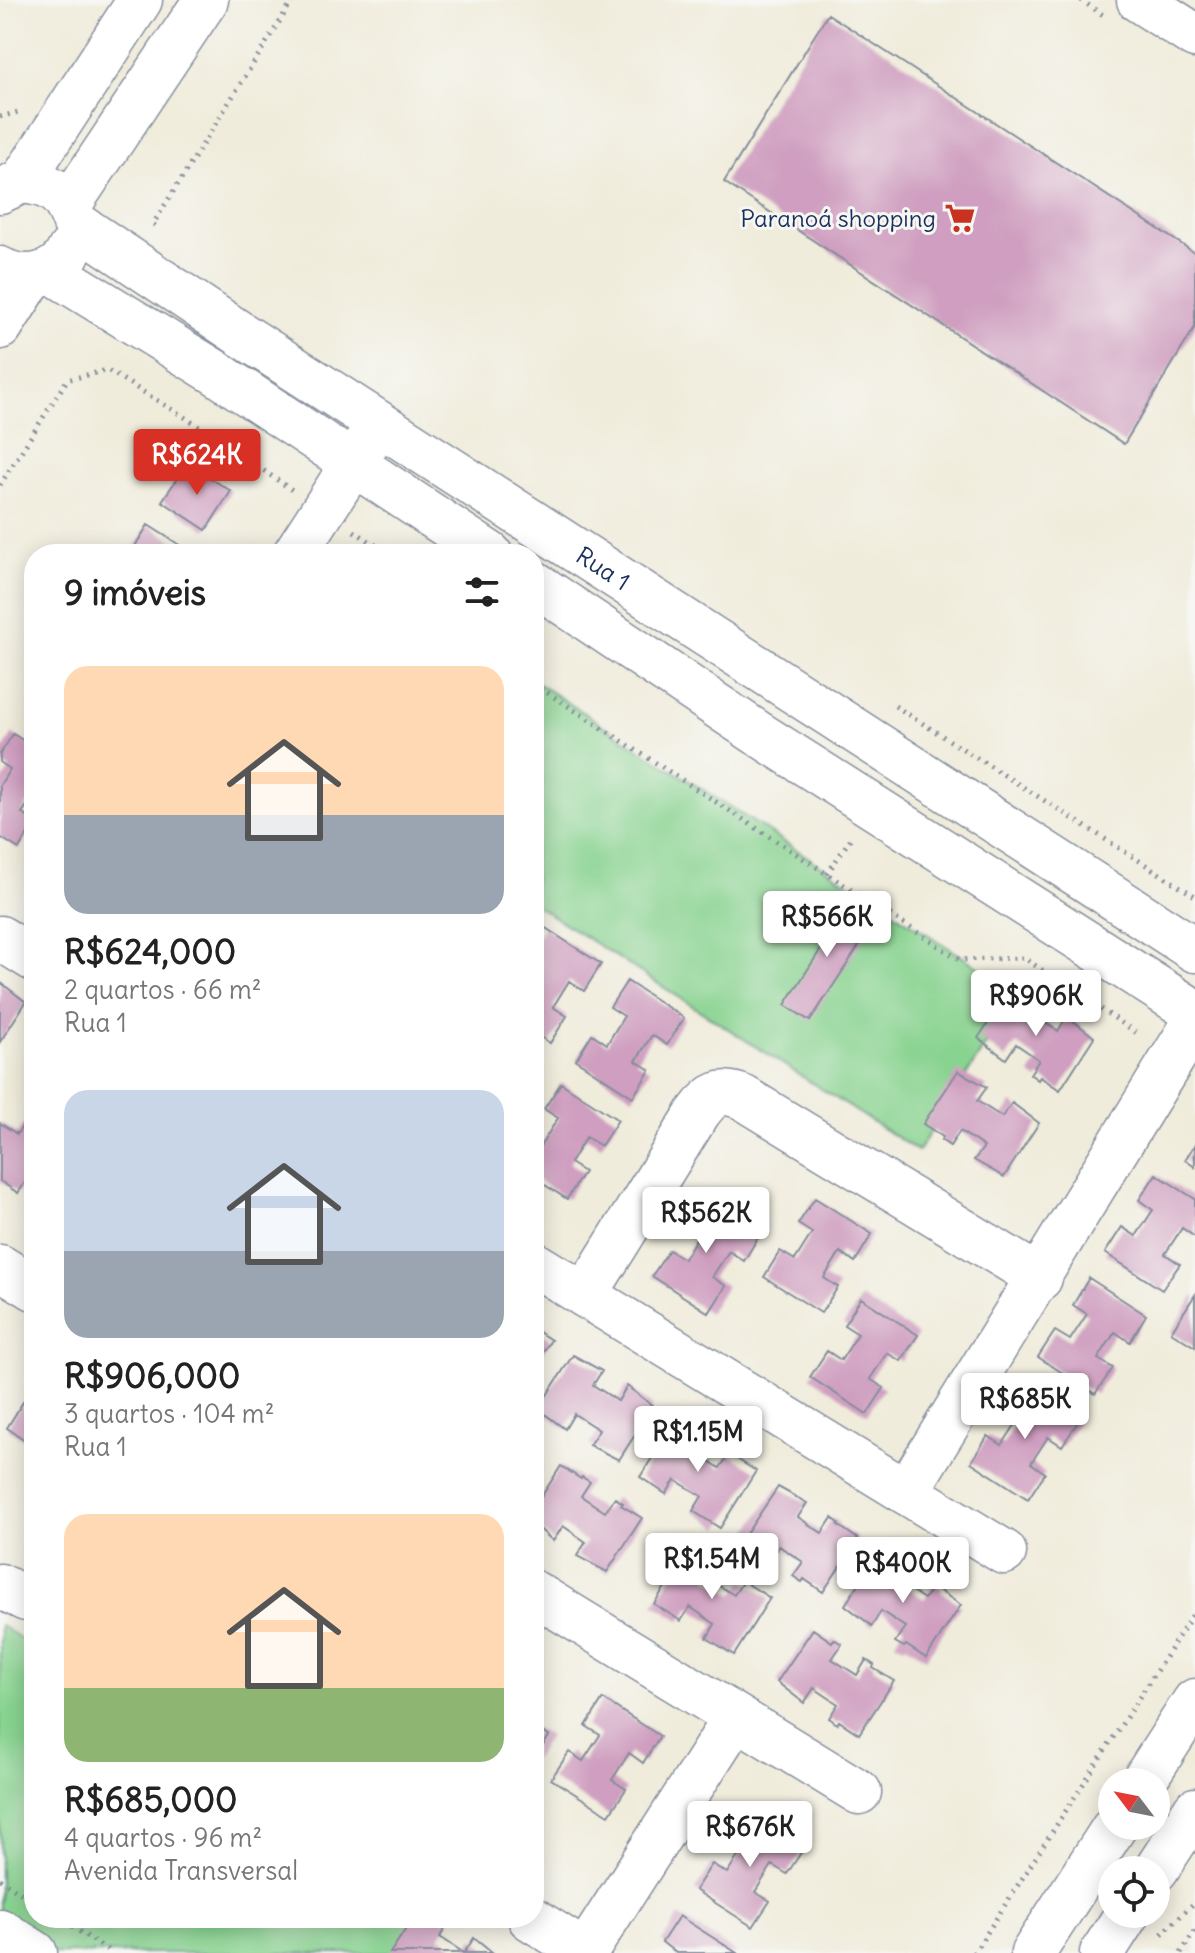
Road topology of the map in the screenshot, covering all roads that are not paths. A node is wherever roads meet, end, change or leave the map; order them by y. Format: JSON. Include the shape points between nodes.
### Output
{"nodes":[{"id":1,"x":140,"y":0,"type":"edge"},
{"id":2,"x":206,"y":0,"type":"edge"},
{"id":3,"x":1139,"y":0,"type":"edge"},
{"id":4,"x":1195,"y":36,"type":"edge"},
{"id":5,"x":7,"y":185,"type":"edge"},
{"id":6,"x":72,"y":214,"type":"junction"},
{"id":7,"x":28,"y":272,"type":"edge"},
{"id":8,"x":0,"y":327,"type":"edge"},
{"id":9,"x":379,"y":423,"type":"junction"},
{"id":10,"x":354,"y":462,"type":"junction"},
{"id":11,"x":302,"y":544,"type":"edge"},
{"id":12,"x":475,"y":544,"type":"edge"},
{"id":13,"x":544,"y":590,"type":"edge"},
{"id":14,"x":0,"y":938,"type":"edge"},
{"id":15,"x":1195,"y":950,"type":"edge"},
{"id":16,"x":24,"y":953,"type":"edge"},
{"id":17,"x":1195,"y":1012,"type":"edge"},
{"id":18,"x":1184,"y":1040,"type":"edge"},
{"id":19,"x":0,"y":1267,"type":"edge"},
{"id":20,"x":544,"y":1270,"type":"edge"},
{"id":21,"x":1040,"y":1278,"type":"junction"},
{"id":22,"x":24,"y":1282,"type":"edge"},
{"id":23,"x":585,"y":1295,"type":"junction"},
{"id":24,"x":906,"y":1492,"type":"junction"},
{"id":25,"x":1004,"y":1552,"type":"dead end"},
{"id":26,"x":0,"y":1586,"type":"edge"},
{"id":27,"x":24,"y":1598,"type":"edge"},
{"id":28,"x":544,"y":1599,"type":"edge"},
{"id":29,"x":1195,"y":1701,"type":"edge"},
{"id":30,"x":736,"y":1717,"type":"junction"},
{"id":31,"x":1152,"y":1768,"type":"edge"},
{"id":32,"x":859,"y":1792,"type":"dead end"},
{"id":33,"x":1195,"y":1810,"type":"edge"},
{"id":34,"x":1106,"y":1840,"type":"edge"},
{"id":35,"x":1165,"y":1856,"type":"edge"},
{"id":36,"x":544,"y":1927,"type":"edge"},
{"id":37,"x":1139,"y":1929,"type":"edge"},
{"id":38,"x":0,"y":1931,"type":"edge"},
{"id":39,"x":35,"y":1953,"type":"edge"},
{"id":40,"x":586,"y":1953,"type":"edge"},
{"id":41,"x":1033,"y":1953,"type":"edge"},
{"id":42,"x":1102,"y":1953,"type":"edge"}],
"edges":[{"from":1,"to":5,"type":"street"},
{"from":2,"to":6,"type":"street"},
{"from":3,"to":4,"type":"street"},
{"from":5,"to":6,"type":"street","name":"Rua 1","via":[[41,183],[57,191]]},
{"from":6,"to":7,"type":"street","via":[[74,238],[66,257]]},
{"from":6,"to":9,"type":"street","name":"Rua 1"},
{"from":7,"to":8,"type":"street"},
{"from":7,"to":10,"type":"street","via":[[215,372]]},
{"from":9,"to":10,"type":"street"},
{"from":9,"to":15,"type":"street","name":"Rua 1"},
{"from":10,"to":11,"type":"street"},
{"from":10,"to":12,"type":"street"},
{"from":13,"to":17,"type":"street","via":[[756,732]]},
{"from":14,"to":16,"type":"street"},
{"from":18,"to":21,"type":"street"},
{"from":19,"to":22,"type":"street"},
{"from":20,"to":23,"type":"street"},
{"from":21,"to":23,"type":"street","via":[[732,1092],[719,1093],[698,1113]]},
{"from":21,"to":24,"type":"street"},
{"from":23,"to":24,"type":"street"},
{"from":24,"to":25,"type":"street"},
{"from":26,"to":27,"type":"street"},
{"from":28,"to":30,"type":"street"},
{"from":29,"to":31,"type":"street"},
{"from":30,"to":32,"type":"street"},
{"from":30,"to":40,"type":"street"},
{"from":33,"to":35,"type":"street"},
{"from":34,"to":41,"type":"street"},
{"from":36,"to":40,"type":"street"},
{"from":37,"to":42,"type":"street"},
{"from":38,"to":39,"type":"street"}]}
